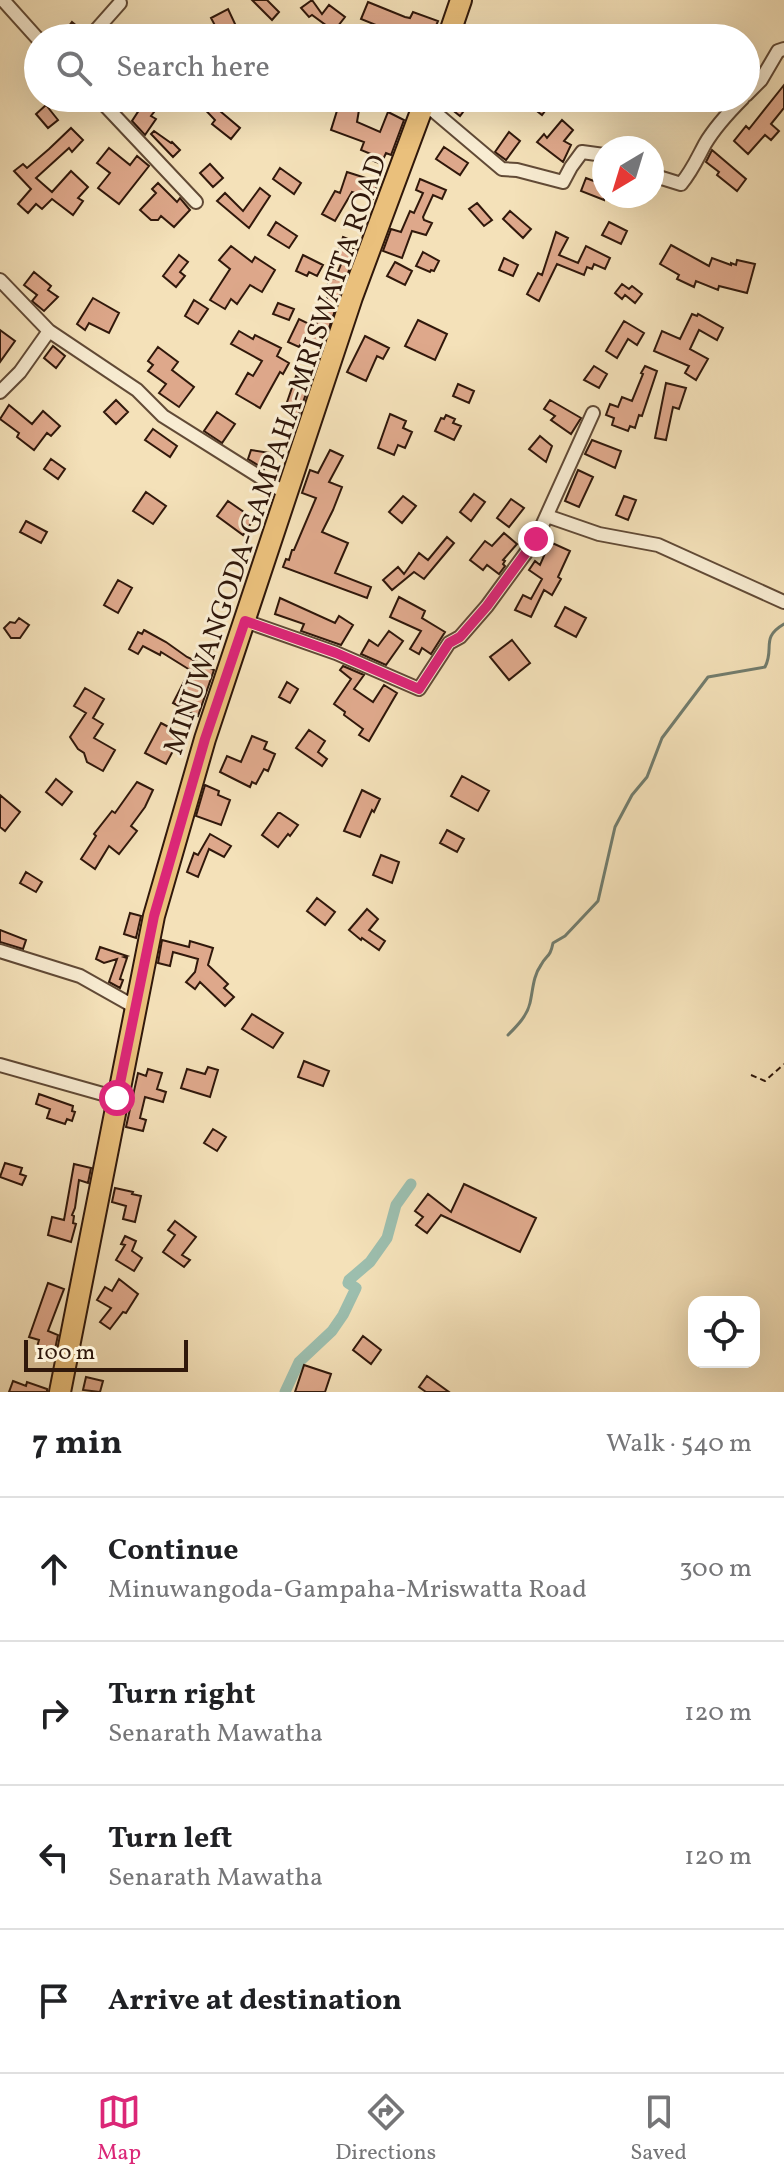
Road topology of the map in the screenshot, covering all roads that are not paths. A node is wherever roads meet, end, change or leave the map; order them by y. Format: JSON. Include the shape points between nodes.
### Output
{"nodes":[{"id":1,"x":3,"y":0,"type":"edge"},
{"id":2,"x":461,"y":0,"type":"edge"},
{"id":3,"x":120,"y":3,"type":"dead end"},
{"id":4,"x":25,"y":24,"type":"edge"},
{"id":5,"x":101,"y":24,"type":"edge"},
{"id":6,"x":453,"y":24,"type":"edge"},
{"id":7,"x":784,"y":49,"type":"edge"},
{"id":8,"x":760,"y":81,"type":"edge"},
{"id":9,"x":111,"y":112,"type":"edge"},
{"id":10,"x":421,"y":112,"type":"edge"},
{"id":11,"x":437,"y":112,"type":"edge"},
{"id":12,"x":730,"y":112,"type":"edge"},
{"id":13,"x":592,"y":153,"type":"edge"},
{"id":14,"x":664,"y":179,"type":"edge"},
{"id":15,"x":196,"y":202,"type":"dead end"},
{"id":16,"x":0,"y":280,"type":"edge"},
{"id":17,"x":49,"y":331,"type":"junction"},
{"id":18,"x":0,"y":392,"type":"edge"},
{"id":19,"x":593,"y":413,"type":"dead end"},
{"id":20,"x":287,"y":494,"type":"junction"},
{"id":21,"x":547,"y":516,"type":"junction"},
{"id":22,"x":784,"y":602,"type":"edge"},
{"id":23,"x":245,"y":621,"type":"junction"},
{"id":24,"x":0,"y":951,"type":"edge"},
{"id":25,"x":135,"y":1007,"type":"junction"},
{"id":26,"x":0,"y":1065,"type":"edge"},
{"id":27,"x":117,"y":1098,"type":"junction"},
{"id":28,"x":60,"y":1392,"type":"edge"}],
"edges":[{"from":1,"to":4,"type":"street"},
{"from":2,"to":6,"type":"main road"},
{"from":3,"to":5,"type":"street"},
{"from":7,"to":8,"type":"street"},
{"from":9,"to":15,"type":"street"},
{"from":10,"to":20,"type":"main road","name":"MINUWANGODA-GAMPAHA-MRISWATTA ROAD"},
{"from":11,"to":13,"type":"street","via":[[502,169],[563,182],[582,152]]},
{"from":12,"to":14,"type":"street","via":[[681,184]]},
{"from":16,"to":17,"type":"street"},
{"from":17,"to":18,"type":"street"},
{"from":17,"to":20,"type":"street","via":[[137,390],[163,416]]},
{"from":19,"to":21,"type":"street"},
{"from":20,"to":23,"type":"main road","name":"MINUWANGODA-GAMPAHA-MRISWATTA ROAD"},
{"from":21,"to":22,"type":"street","via":[[599,534],[658,545]]},
{"from":21,"to":23,"type":"street","via":[[495,595],[449,643],[419,689]]},
{"from":23,"to":25,"type":"main road","name":"MINUWANGODA-GAMPAHA-MRISWATTA ROAD","via":[[162,887]]},
{"from":24,"to":25,"type":"street","via":[[80,976]]},
{"from":25,"to":27,"type":"main road","name":"MINUWANGODA-GAMPAHA-MRISWATTA ROAD"},
{"from":26,"to":27,"type":"street"},
{"from":27,"to":28,"type":"main road","name":"MINUWANGODA-GAMPAHA-MRISWATTA ROAD"}]}
